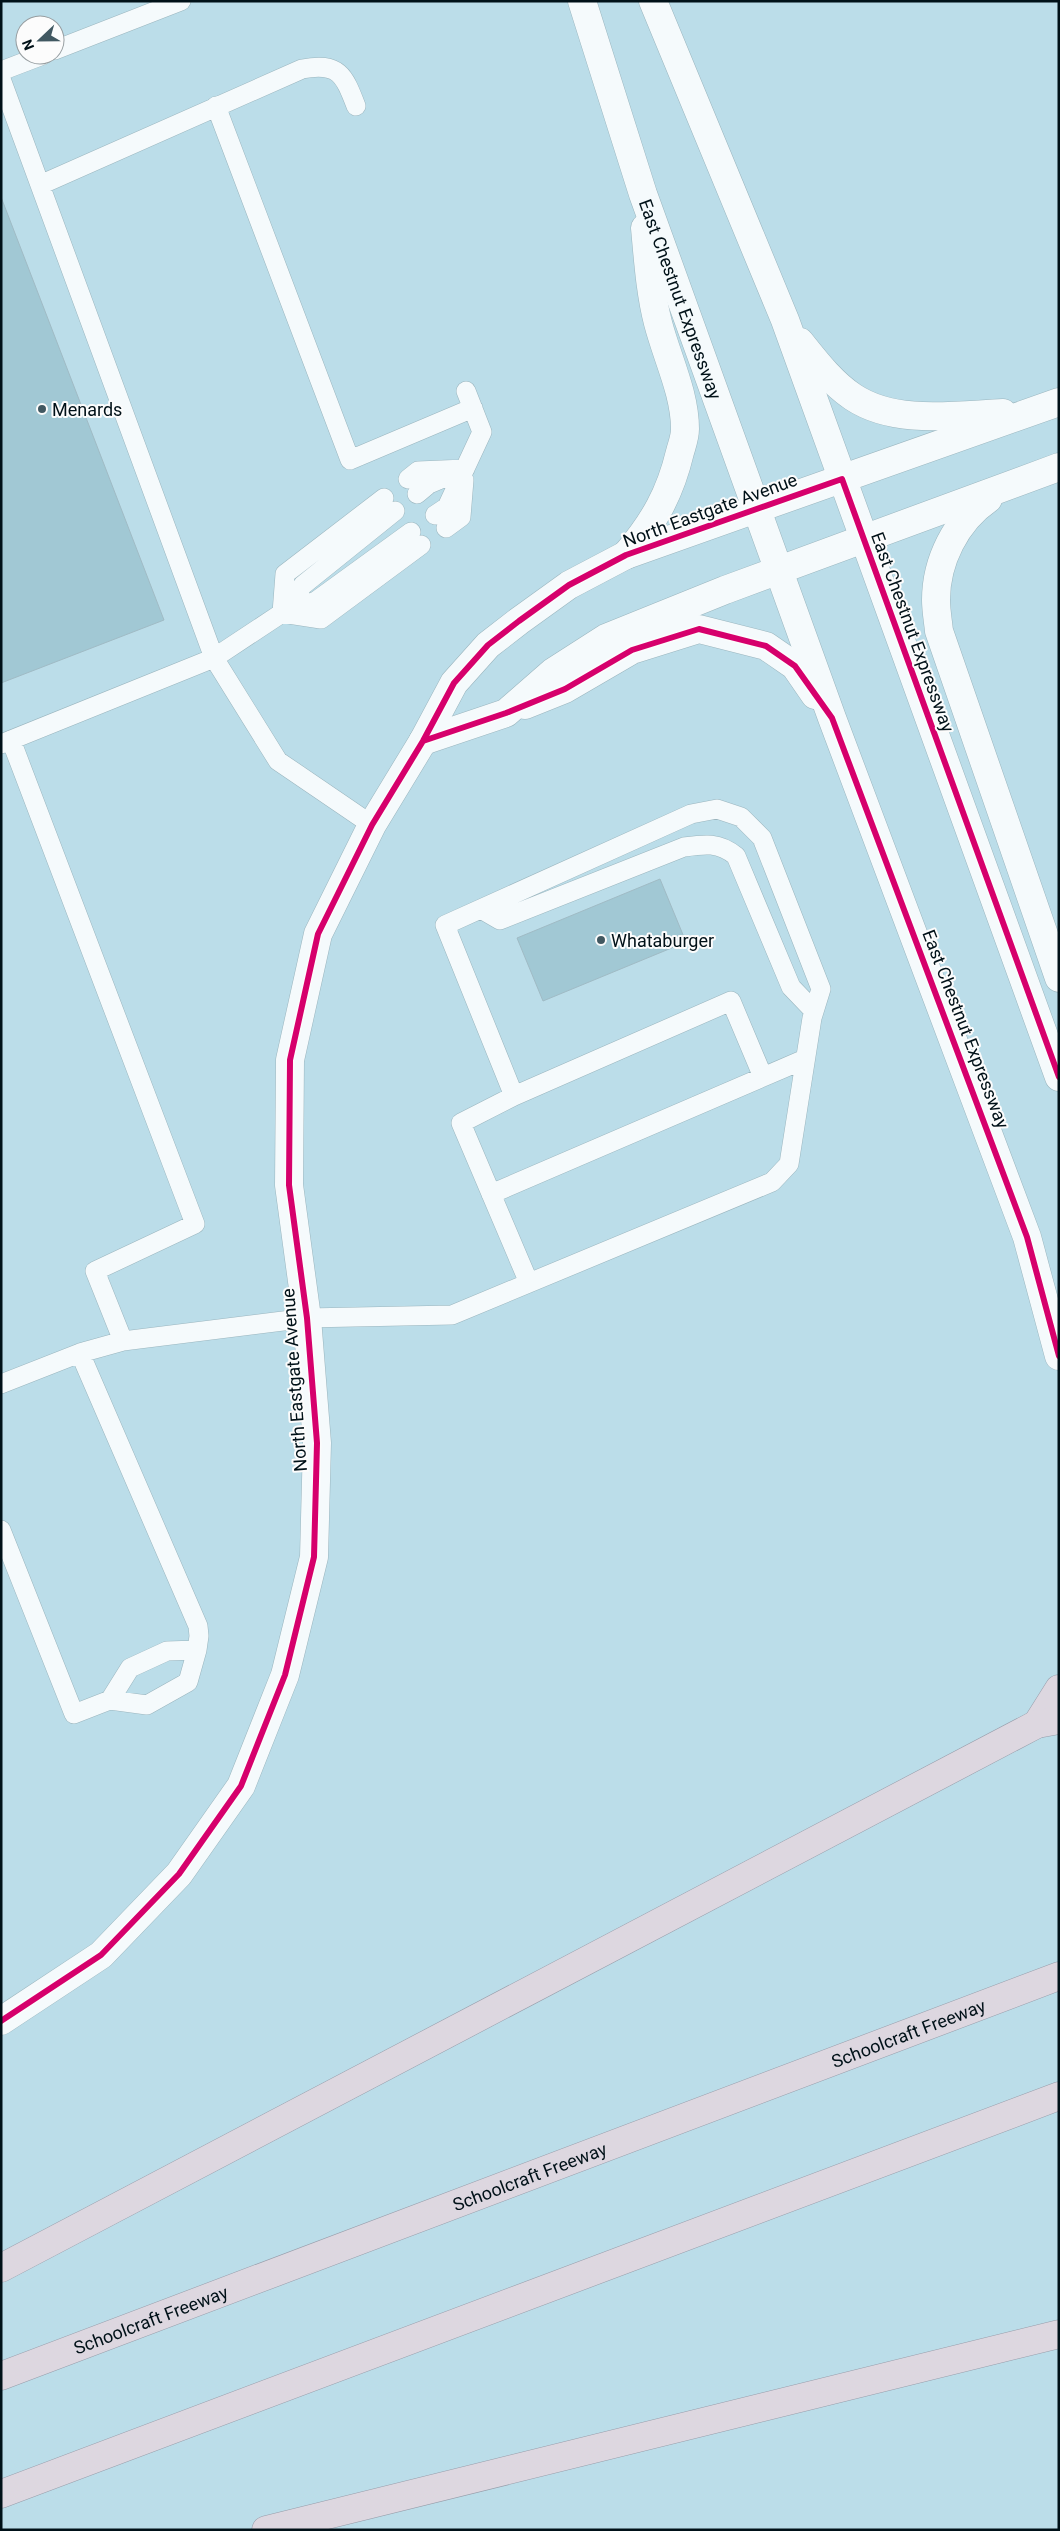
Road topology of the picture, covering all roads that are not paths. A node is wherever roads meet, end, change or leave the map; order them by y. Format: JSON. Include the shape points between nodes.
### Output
{"nodes":[{"id":1,"x":181,"y":1,"type":"edge"},
{"id":2,"x":582,"y":1,"type":"edge"},
{"id":3,"x":653,"y":1,"type":"edge"},
{"id":4,"x":156,"y":6,"type":"edge"},
{"id":5,"x":65,"y":46,"type":"edge"},
{"id":6,"x":17,"y":65,"type":"edge"},
{"id":7,"x":1,"y":71,"type":"edge"},
{"id":8,"x":1,"y":79,"type":"edge"},
{"id":9,"x":216,"y":106,"type":"junction"},
{"id":10,"x":356,"y":106,"type":"dead end"},
{"id":11,"x":40,"y":185,"type":"junction"},
{"id":12,"x":643,"y":194,"type":"junction"},
{"id":13,"x":785,"y":320,"type":"junction"},
{"id":14,"x":1047,"y":407,"type":"edge"},
{"id":15,"x":1059,"y":467,"type":"edge"},
{"id":16,"x":465,"y":469,"type":"junction"},
{"id":17,"x":842,"y":479,"type":"junction"},
{"id":18,"x":413,"y":486,"type":"dead end"},
{"id":19,"x":1007,"y":486,"type":"junction"},
{"id":20,"x":390,"y":504,"type":"dead end"},
{"id":21,"x":757,"y":510,"type":"junction"},
{"id":22,"x":440,"y":522,"type":"dead end"},
{"id":23,"x":416,"y":539,"type":"dead end"},
{"id":24,"x":864,"y":539,"type":"junction"},
{"id":25,"x":626,"y":555,"type":"junction"},
{"id":26,"x":779,"y":572,"type":"junction"},
{"id":27,"x":282,"y":613,"type":"junction"},
{"id":28,"x":214,"y":658,"type":"junction"},
{"id":29,"x":506,"y":713,"type":"junction"},
{"id":30,"x":832,"y":718,"type":"junction"},
{"id":31,"x":423,"y":741,"type":"junction"},
{"id":32,"x":6,"y":742,"type":"edge"},
{"id":33,"x":372,"y":825,"type":"junction"},
{"id":34,"x":481,"y":909,"type":"junction"},
{"id":35,"x":1059,"y":978,"type":"edge"},
{"id":36,"x":814,"y":1011,"type":"junction"},
{"id":37,"x":805,"y":1059,"type":"junction"},
{"id":38,"x":763,"y":1077,"type":"junction"},
{"id":39,"x":1059,"y":1077,"type":"edge"},
{"id":40,"x":514,"y":1096,"type":"junction"},
{"id":41,"x":491,"y":1194,"type":"junction"},
{"id":42,"x":529,"y":1283,"type":"junction"},
{"id":43,"x":307,"y":1318,"type":"junction"},
{"id":44,"x":123,"y":1341,"type":"junction"},
{"id":45,"x":80,"y":1353,"type":"junction"},
{"id":46,"x":1059,"y":1356,"type":"edge"},
{"id":47,"x":1,"y":1384,"type":"edge"},
{"id":48,"x":1,"y":1530,"type":"edge"},
{"id":49,"x":197,"y":1650,"type":"junction"},
{"id":50,"x":1059,"y":1689,"type":"edge"},
{"id":51,"x":110,"y":1700,"type":"junction"},
{"id":52,"x":1048,"y":1722,"type":"edge"},
{"id":53,"x":1059,"y":1976,"type":"edge"},
{"id":54,"x":1,"y":2022,"type":"edge"},
{"id":55,"x":1059,"y":2096,"type":"edge"},
{"id":56,"x":1,"y":2268,"type":"edge"},
{"id":57,"x":1059,"y":2334,"type":"edge"},
{"id":58,"x":1,"y":2376,"type":"edge"},
{"id":59,"x":1,"y":2494,"type":"edge"},
{"id":60,"x":266,"y":2530,"type":"edge"}],
"edges":[{"from":1,"to":4,"type":"lane"},
{"from":2,"to":12,"type":"street","name":"East Chestnut Expressway"},
{"from":3,"to":13,"type":"street","name":"East Chestnut Expressway"},
{"from":4,"to":5,"type":"lane"},
{"from":6,"to":7,"type":"lane"},
{"from":8,"to":11,"type":"lane"},
{"from":9,"to":10,"type":"lane","via":[[302,68],[316,66],[332,69],[346,78]]},
{"from":9,"to":11,"type":"lane"},
{"from":9,"to":16,"type":"lane","via":[[350,460],[470,399],[482,432]]},
{"from":11,"to":28,"type":"lane"},
{"from":12,"to":21,"type":"street","name":"East Chestnut Expressway"},
{"from":12,"to":25,"type":"street","via":[[649,281],[683,405],[685,431],[676,469],[663,502],[649,527]]},
{"from":13,"to":14,"type":"street","via":[[825,373],[854,397],[882,410],[947,415]]},
{"from":13,"to":17,"type":"street","name":"East Chestnut Expressway"},
{"from":14,"to":17,"type":"street","name":"North Eastgate Avenue"},
{"from":15,"to":19,"type":"street"},
{"from":16,"to":18,"type":"lane","via":[[429,484]]},
{"from":16,"to":22,"type":"lane"},
{"from":17,"to":21,"type":"street","name":"North Eastgate Avenue"},
{"from":17,"to":24,"type":"street","name":"East Chestnut Expressway"},
{"from":19,"to":24,"type":"street"},
{"from":19,"to":35,"type":"street","via":[[974,509],[958,527],[941,567],[937,607],[939,631]]},
{"from":20,"to":27,"type":"lane","via":[[285,574]]},
{"from":21,"to":25,"type":"street","name":"North Eastgate Avenue"},
{"from":21,"to":26,"type":"street","name":"East Chestnut Expressway"},
{"from":23,"to":27,"type":"lane","via":[[321,618]]},
{"from":24,"to":26,"type":"street"},
{"from":24,"to":39,"type":"street","name":"East Chestnut Expressway"},
{"from":25,"to":31,"type":"street","name":"North Eastgate Avenue","via":[[569,585],[488,645],[454,683]]},
{"from":26,"to":29,"type":"street","via":[[606,638],[553,672]]},
{"from":26,"to":30,"type":"street","name":"East Chestnut Expressway"},
{"from":27,"to":28,"type":"lane"},
{"from":28,"to":32,"type":"lane"},
{"from":28,"to":33,"type":"lane","via":[[278,761]]},
{"from":29,"to":30,"type":"street","via":[[565,689],[632,650],[699,629],[766,646],[795,666]]},
{"from":29,"to":31,"type":"street"},
{"from":30,"to":46,"type":"street","name":"East Chestnut Expressway","via":[[1027,1237]]},
{"from":31,"to":33,"type":"street","name":"North Eastgate Avenue"},
{"from":32,"to":44,"type":"lane","via":[[195,1224],[96,1270]]},
{"from":33,"to":43,"type":"street","name":"North Eastgate Avenue","via":[[318,934],[290,1060],[289,1185]]},
{"from":34,"to":36,"type":"lane","via":[[500,920],[684,847],[710,844],[726,848],[736,856],[790,987]]},
{"from":34,"to":36,"type":"lane","via":[[691,814],[716,809],[741,817],[762,838],[820,989]]},
{"from":34,"to":40,"type":"lane","via":[[445,925]]},
{"from":36,"to":37,"type":"lane"},
{"from":37,"to":38,"type":"lane"},
{"from":37,"to":42,"type":"lane","via":[[789,1164],[772,1182]]},
{"from":38,"to":40,"type":"lane","via":[[731,1001]]},
{"from":38,"to":41,"type":"lane"},
{"from":40,"to":41,"type":"lane","via":[[461,1123]]},
{"from":41,"to":42,"type":"lane"},
{"from":42,"to":43,"type":"lane","via":[[452,1315]]},
{"from":43,"to":44,"type":"lane"},
{"from":43,"to":54,"type":"street","name":"North Eastgate Avenue","via":[[317,1443],[314,1557],[285,1675],[241,1786],[179,1874],[101,1955]]},
{"from":44,"to":45,"type":"lane"},
{"from":45,"to":47,"type":"lane"},
{"from":45,"to":49,"type":"lane","via":[[198,1626]]},
{"from":48,"to":51,"type":"lane","via":[[74,1714]]},
{"from":49,"to":51,"type":"lane","via":[[167,1651],[130,1668]]},
{"from":49,"to":51,"type":"lane","via":[[188,1682],[170,1694],[147,1705]]},
{"from":50,"to":52,"type":"highway"},
{"from":52,"to":56,"type":"highway"},
{"from":53,"to":58,"type":"highway","name":"Schoolcraft Freeway"},
{"from":55,"to":59,"type":"highway"},
{"from":57,"to":60,"type":"highway"}]}
